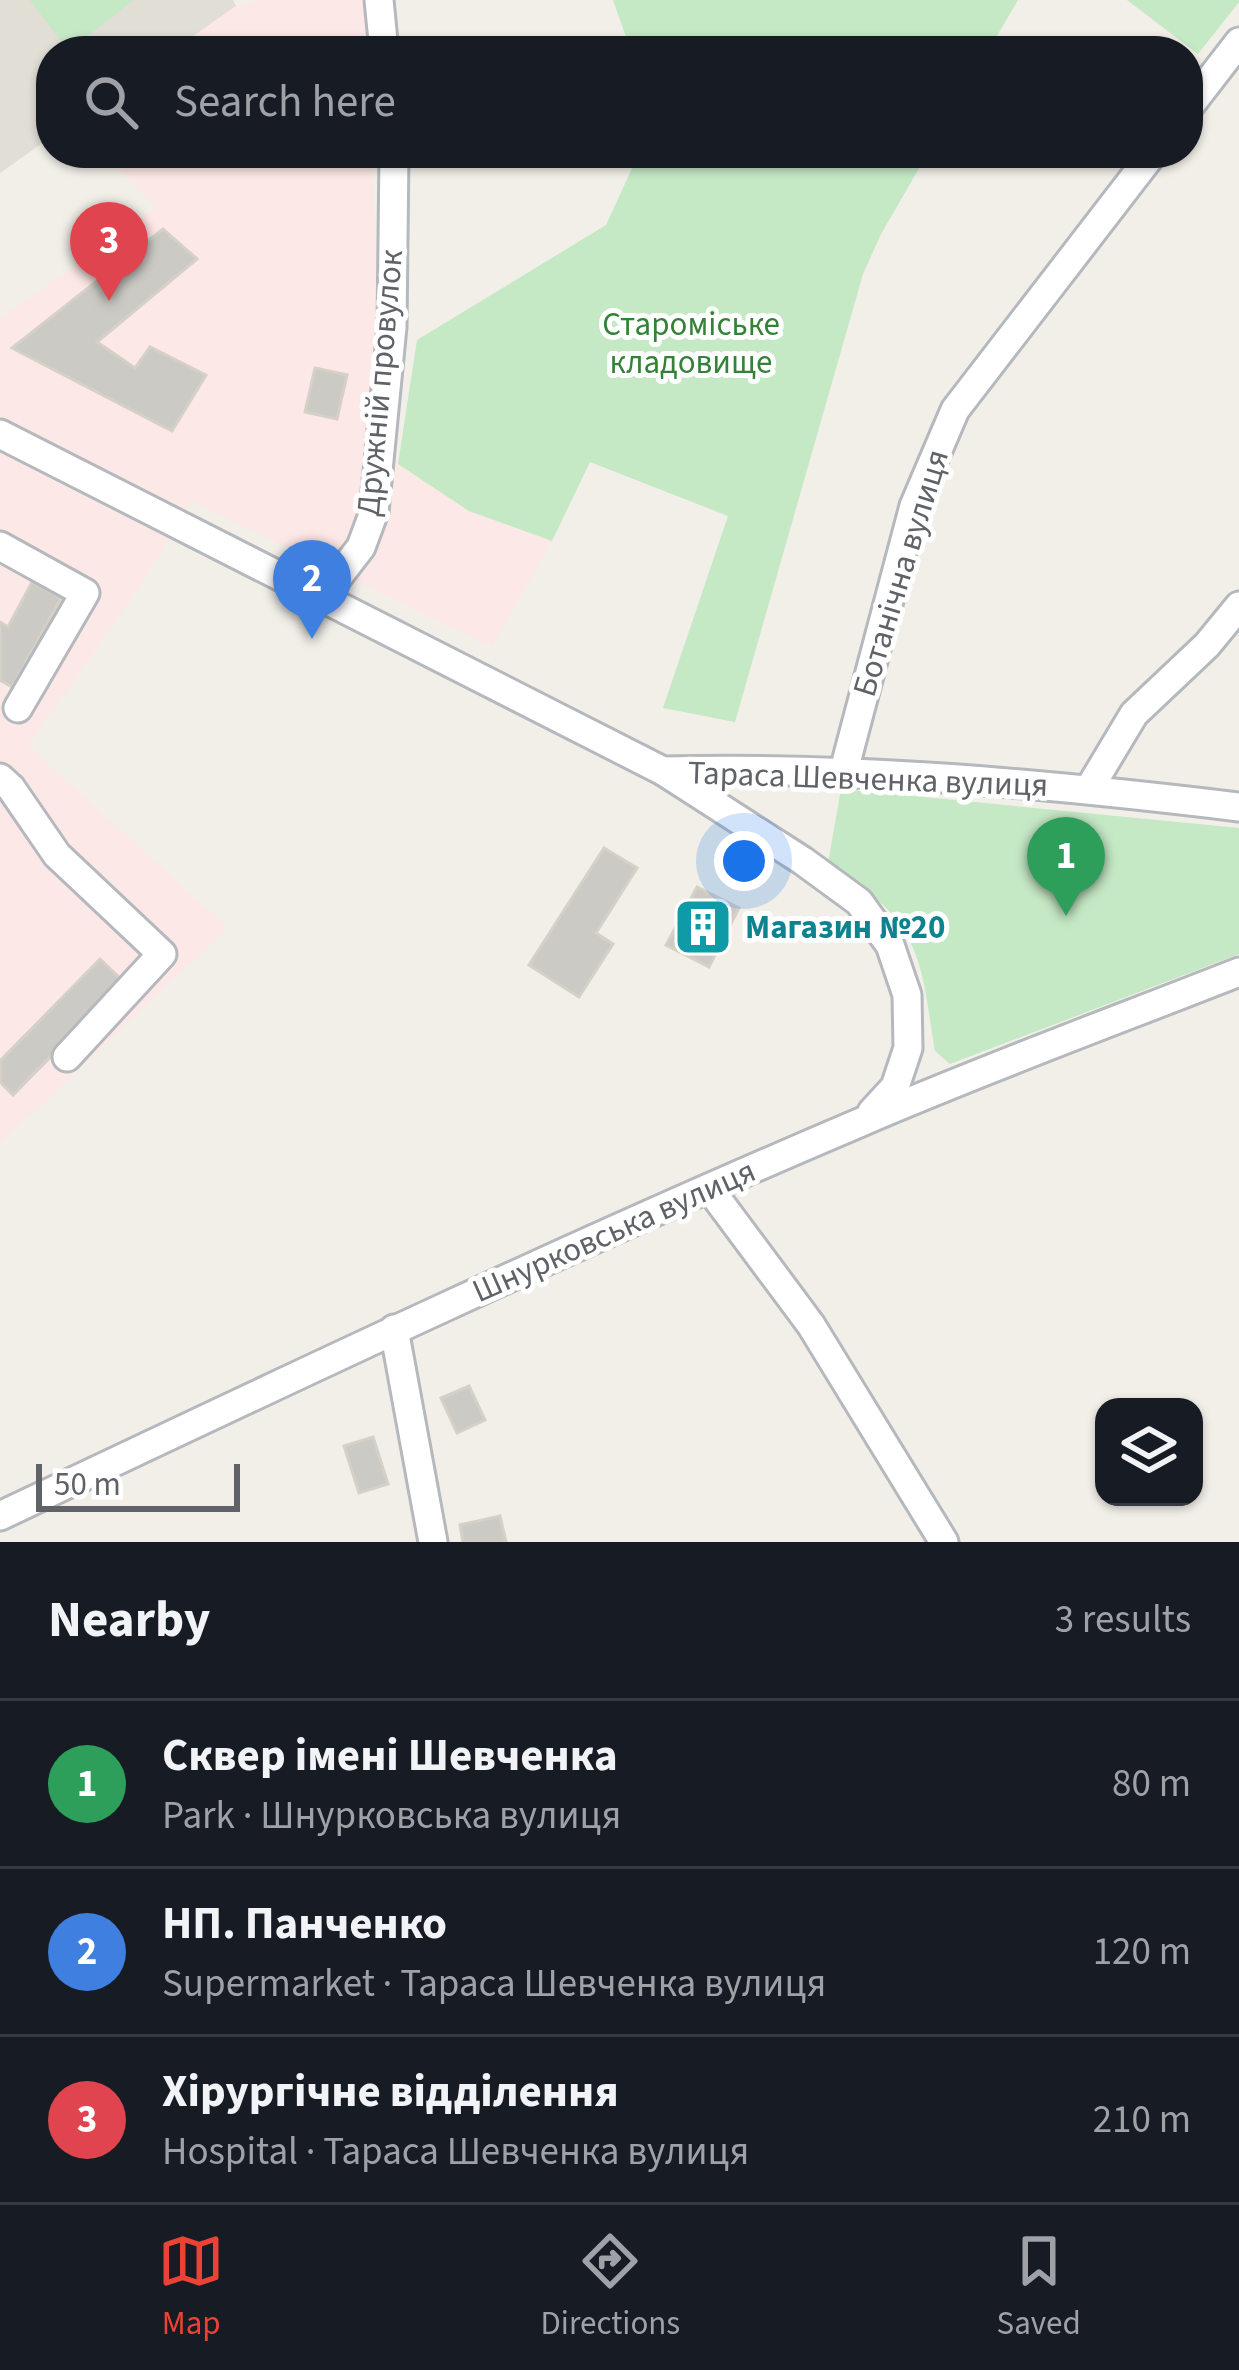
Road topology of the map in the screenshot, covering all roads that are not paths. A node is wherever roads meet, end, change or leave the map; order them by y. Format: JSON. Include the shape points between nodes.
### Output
{"nodes":[{"id":1,"x":379,"y":0,"type":"edge"},
{"id":2,"x":383,"y":36,"type":"edge"},
{"id":3,"x":1239,"y":42,"type":"edge"},
{"id":4,"x":1203,"y":89,"type":"edge"},
{"id":5,"x":394,"y":168,"type":"edge"},
{"id":6,"x":1141,"y":168,"type":"edge"},
{"id":7,"x":0,"y":434,"type":"edge"},
{"id":8,"x":0,"y":546,"type":"edge"},
{"id":9,"x":321,"y":598,"type":"junction"},
{"id":10,"x":1239,"y":606,"type":"edge"},
{"id":11,"x":18,"y":708,"type":"dead end"},
{"id":12,"x":663,"y":771,"type":"junction"},
{"id":13,"x":843,"y":774,"type":"junction"},
{"id":14,"x":0,"y":778,"type":"edge"},
{"id":15,"x":1089,"y":789,"type":"junction"},
{"id":16,"x":1239,"y":807,"type":"edge"},
{"id":17,"x":1239,"y":972,"type":"edge"},
{"id":18,"x":67,"y":1057,"type":"dead end"},
{"id":19,"x":863,"y":1121,"type":"junction"},
{"id":20,"x":709,"y":1188,"type":"junction"},
{"id":21,"x":394,"y":1329,"type":"junction"},
{"id":22,"x":0,"y":1516,"type":"edge"},
{"id":23,"x":434,"y":1542,"type":"edge"},
{"id":24,"x":944,"y":1542,"type":"edge"}],
"edges":[{"from":1,"to":2,"type":"street"},
{"from":3,"to":4,"type":"street"},
{"from":5,"to":9,"type":"street","name":"Дружній провулок","via":[[392,328],[374,512],[361,547]]},
{"from":6,"to":13,"type":"street","name":"Ботанічна вулиця","via":[[955,410],[914,506]]},
{"from":7,"to":9,"type":"street","name":"Тараса Шевченка вулиця"},
{"from":8,"to":11,"type":"street","via":[[85,593]]},
{"from":9,"to":12,"type":"street","name":"Тараса Шевченка вулиця"},
{"from":10,"to":15,"type":"street","via":[[1134,714]]},
{"from":12,"to":13,"type":"street","name":"Тараса Шевченка вулиця"},
{"from":12,"to":19,"type":"street","via":[[859,902],[890,945],[907,995],[908,1048],[896,1087]]},
{"from":13,"to":15,"type":"street","name":"Тараса Шевченка вулиця"},
{"from":14,"to":18,"type":"street","via":[[57,855],[162,954]]},
{"from":15,"to":16,"type":"street","name":"Тараса Шевченка вулиця"},
{"from":17,"to":19,"type":"street","name":"Шнурковська вулиця"},
{"from":19,"to":20,"type":"street","name":"Шнурковська вулиця"},
{"from":20,"to":21,"type":"street","name":"Шнурковська вулиця"},
{"from":20,"to":24,"type":"street","via":[[811,1325]]},
{"from":21,"to":22,"type":"street","name":"Шнурковська вулиця"},
{"from":21,"to":23,"type":"street"}]}
